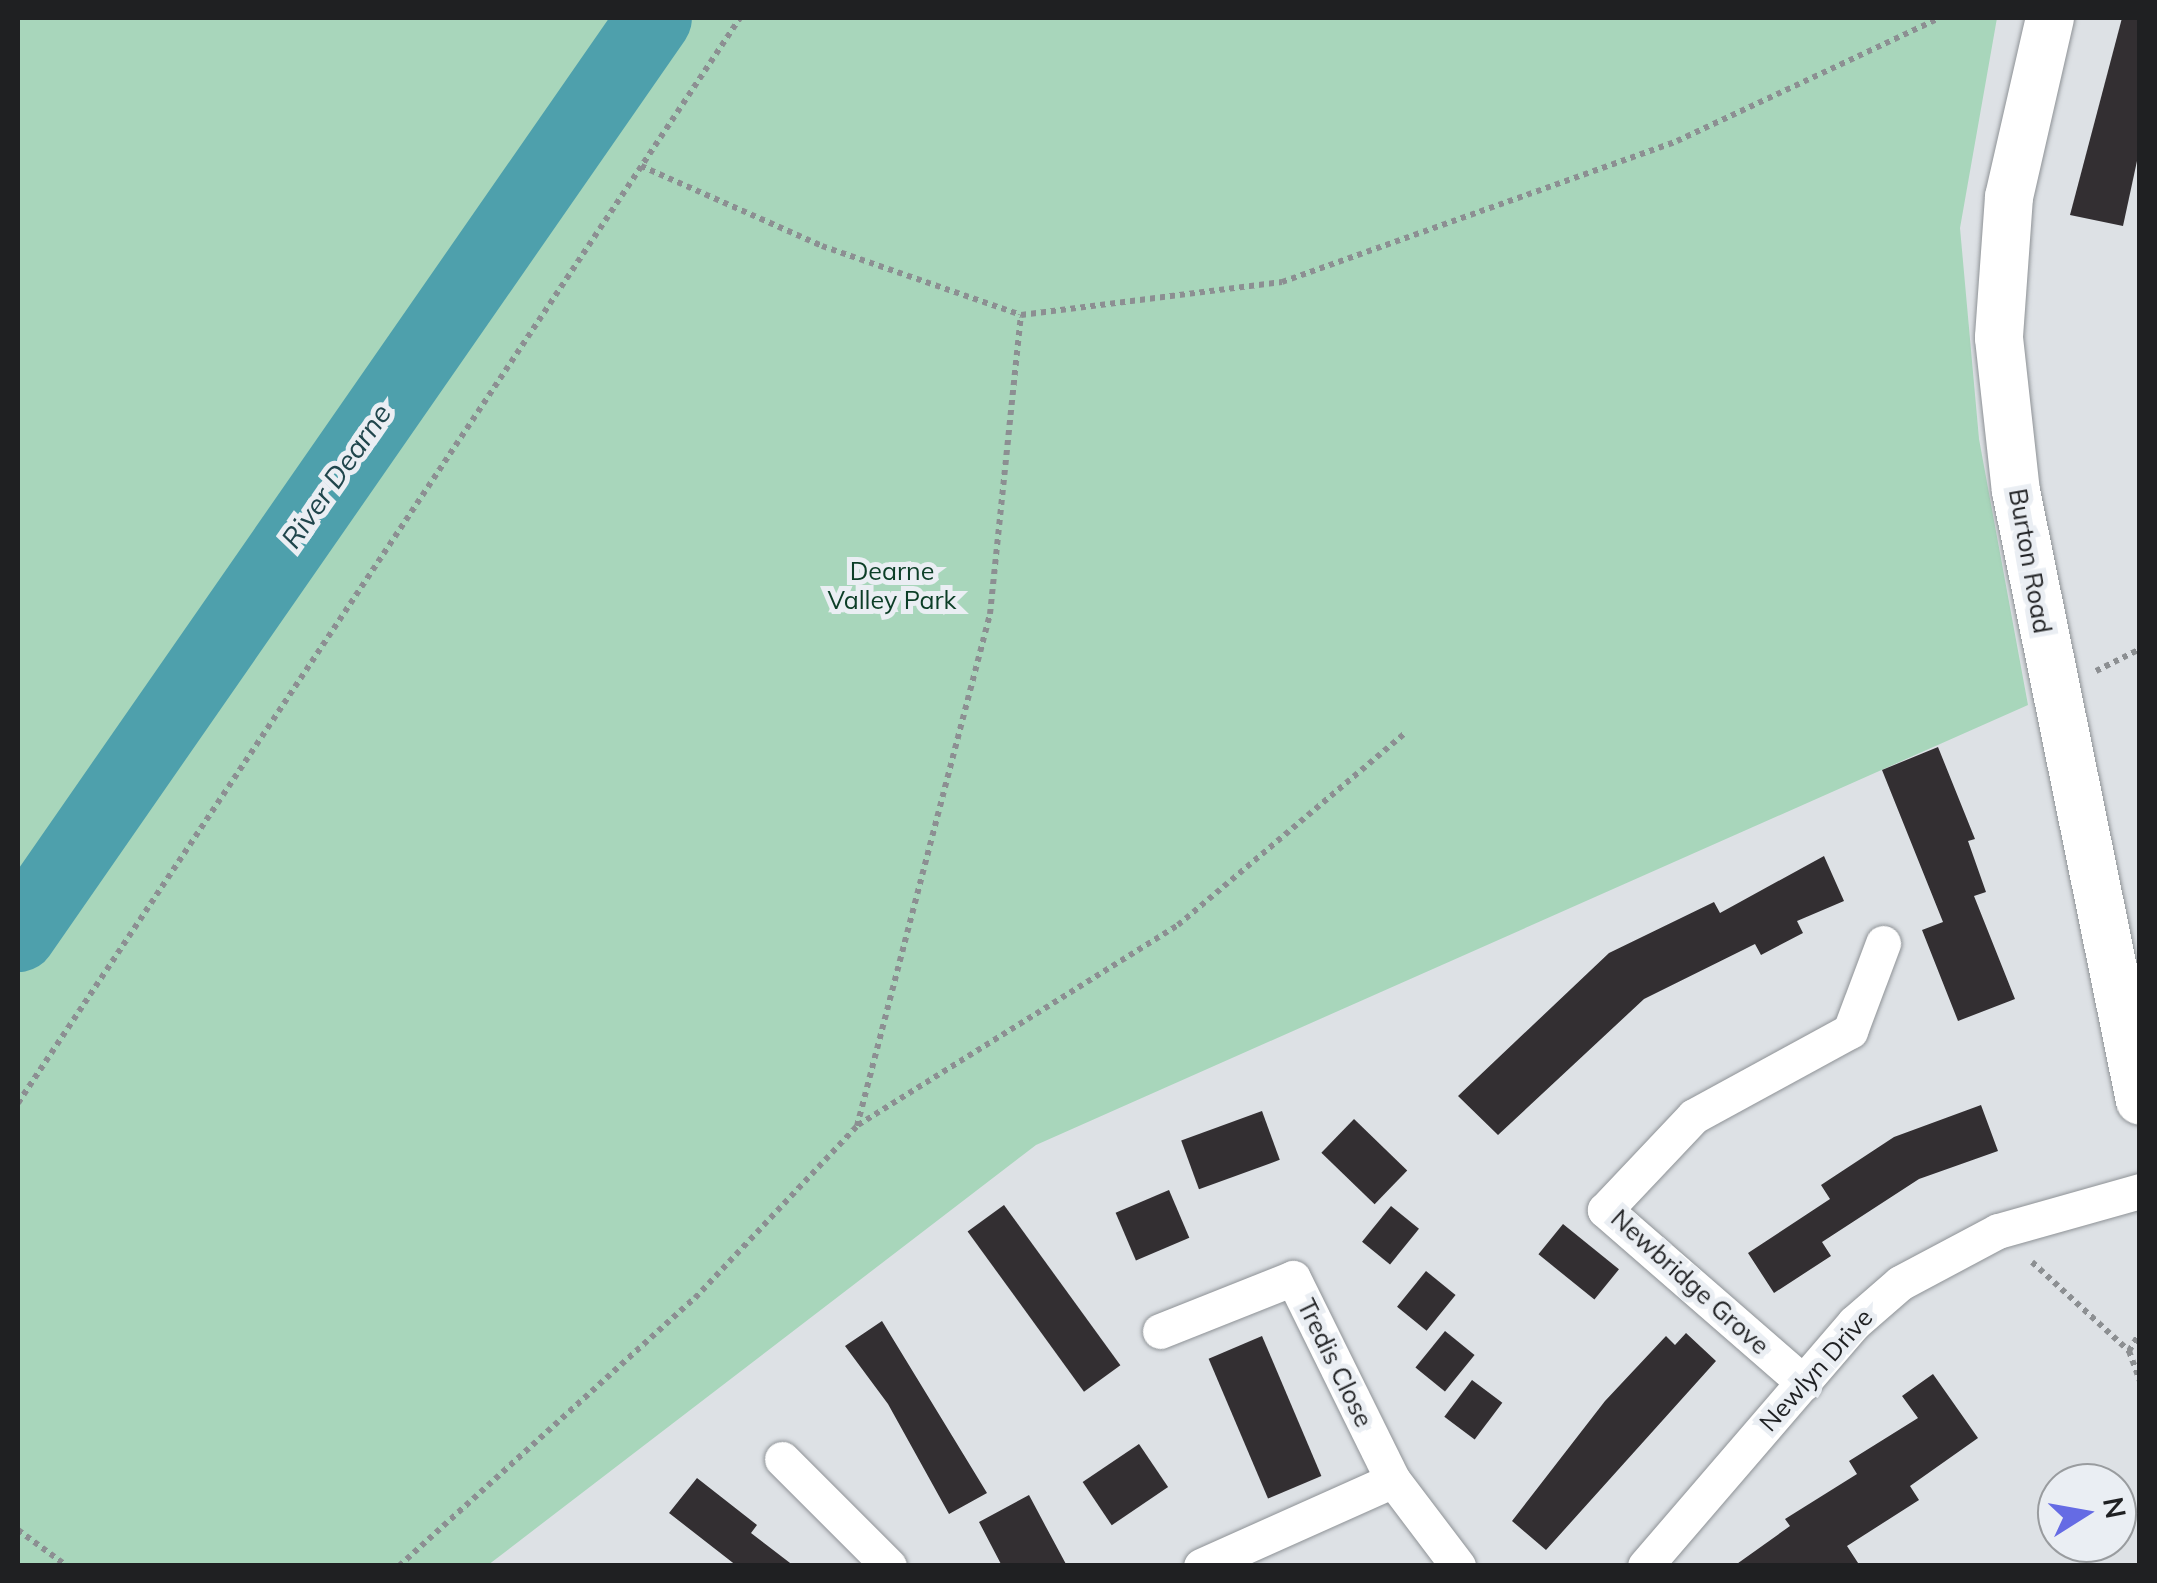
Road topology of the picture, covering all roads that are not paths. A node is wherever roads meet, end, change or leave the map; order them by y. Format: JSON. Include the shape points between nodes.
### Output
{"nodes":[{"id":1,"x":2050,"y":18,"type":"edge"},
{"id":2,"x":1883,"y":942,"type":"dead end"},
{"id":3,"x":2140,"y":1102,"type":"edge"},
{"id":4,"x":2140,"y":1191,"type":"edge"},
{"id":5,"x":1160,"y":1331,"type":"dead end"},
{"id":6,"x":1804,"y":1383,"type":"junction"},
{"id":7,"x":782,"y":1458,"type":"dead end"},
{"id":8,"x":1393,"y":1480,"type":"junction"},
{"id":9,"x":890,"y":1566,"type":"edge"},
{"id":10,"x":1201,"y":1566,"type":"edge"},
{"id":11,"x":1458,"y":1566,"type":"edge"},
{"id":12,"x":1645,"y":1566,"type":"edge"}],
"edges":[{"from":1,"to":3,"type":"street","name":"Burton Road","via":[[2009,197],[1999,338],[2020,510]]},
{"from":2,"to":6,"type":"street","name":"Newbridge Grove","via":[[1850,1031],[1694,1116],[1604,1210]]},
{"from":4,"to":6,"type":"street","name":"Newlyn Drive","via":[[1998,1231],[1900,1283]]},
{"from":5,"to":8,"type":"street","name":"Tredis Close","via":[[1293,1278]]},
{"from":6,"to":12,"type":"street","name":"Newlyn Drive"},
{"from":7,"to":9,"type":"street"},
{"from":8,"to":10,"type":"street"},
{"from":8,"to":11,"type":"street","name":"Tredis Close"}]}
